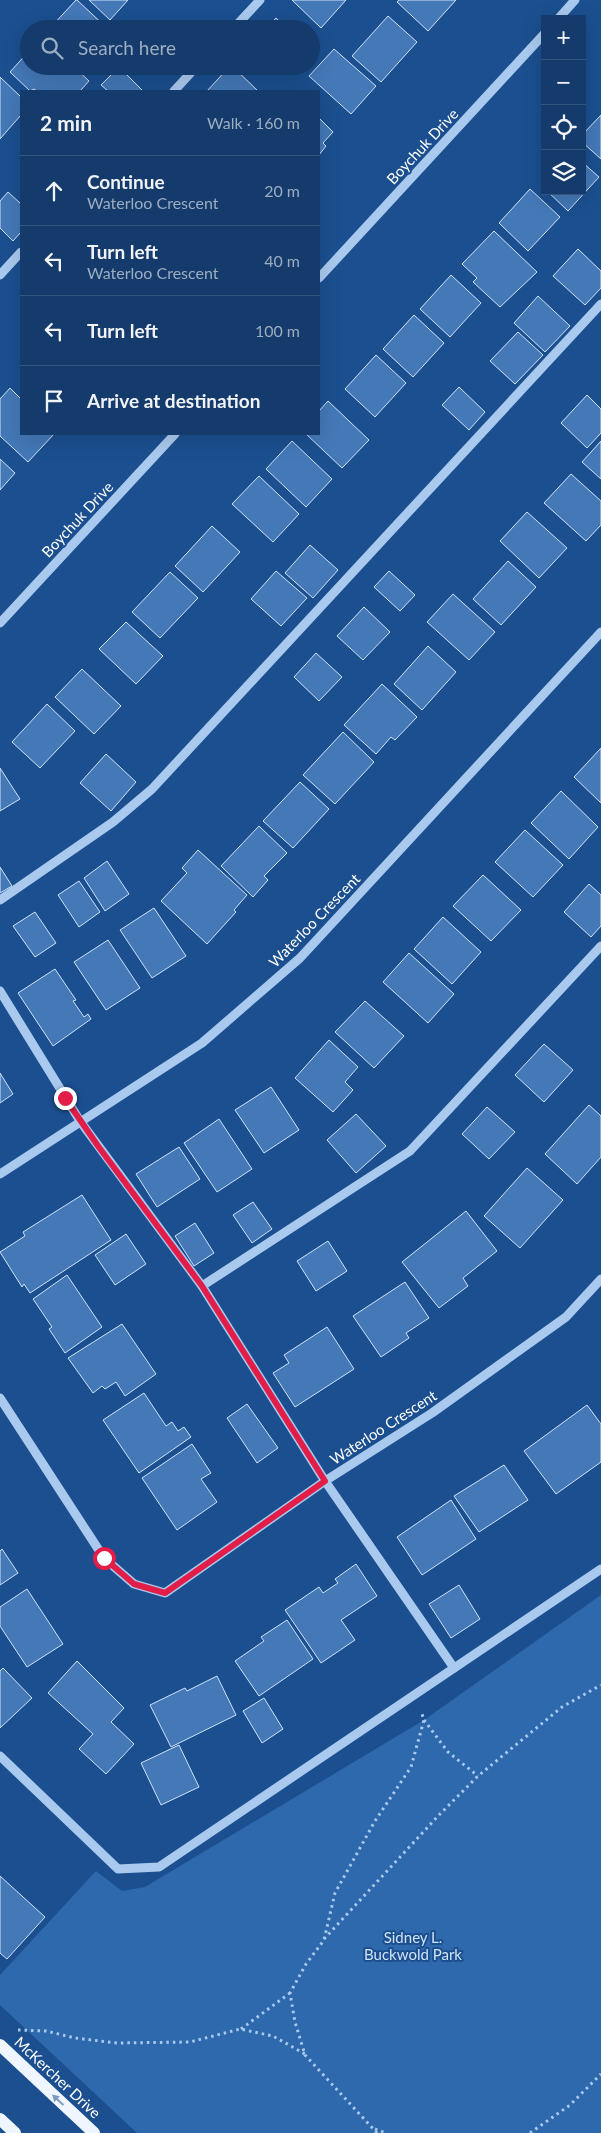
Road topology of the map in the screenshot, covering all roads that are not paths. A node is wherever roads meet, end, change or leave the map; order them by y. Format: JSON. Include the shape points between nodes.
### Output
{"nodes":[{"id":1,"x":260,"y":0,"type":"edge"},
{"id":2,"x":575,"y":0,"type":"edge"},
{"id":3,"x":562,"y":15,"type":"edge"},
{"id":4,"x":241,"y":20,"type":"edge"},
{"id":5,"x":541,"y":37,"type":"edge"},
{"id":6,"x":189,"y":75,"type":"edge"},
{"id":7,"x":175,"y":90,"type":"edge"},
{"id":8,"x":20,"y":253,"type":"edge"},
{"id":9,"x":0,"y":275,"type":"edge"},
{"id":10,"x":320,"y":277,"type":"edge"},
{"id":11,"x":601,"y":304,"type":"edge"},
{"id":12,"x":174,"y":435,"type":"edge"},
{"id":13,"x":0,"y":623,"type":"edge"},
{"id":14,"x":601,"y":632,"type":"edge"},
{"id":15,"x":0,"y":900,"type":"edge"},
{"id":16,"x":601,"y":946,"type":"edge"},
{"id":17,"x":0,"y":991,"type":"edge"},
{"id":18,"x":80,"y":1121,"type":"junction"},
{"id":19,"x":0,"y":1174,"type":"edge"},
{"id":20,"x":601,"y":1279,"type":"edge"},
{"id":21,"x":202,"y":1286,"type":"junction"},
{"id":22,"x":0,"y":1398,"type":"edge"},
{"id":23,"x":325,"y":1481,"type":"junction"},
{"id":24,"x":601,"y":1569,"type":"edge"},
{"id":25,"x":454,"y":1668,"type":"junction"},
{"id":26,"x":0,"y":1756,"type":"edge"},
{"id":27,"x":0,"y":2045,"type":"edge"},
{"id":28,"x":0,"y":2119,"type":"edge"},
{"id":29,"x":15,"y":2133,"type":"edge"},
{"id":30,"x":94,"y":2133,"type":"edge"}],
"edges":[{"from":1,"to":4,"type":"street"},
{"from":2,"to":3,"type":"street"},
{"from":5,"to":10,"type":"street","name":"Boychuk Drive"},
{"from":6,"to":7,"type":"street"},
{"from":8,"to":9,"type":"street"},
{"from":11,"to":15,"type":"street","via":[[152,789],[113,822]]},
{"from":12,"to":13,"type":"street","name":"Boychuk Drive"},
{"from":14,"to":18,"type":"street","name":"Waterloo Crescent","via":[[300,958],[202,1043]]},
{"from":16,"to":21,"type":"street","via":[[410,1151]]},
{"from":17,"to":18,"type":"street"},
{"from":18,"to":19,"type":"street","name":"Waterloo Crescent"},
{"from":18,"to":21,"type":"street"},
{"from":20,"to":23,"type":"street","name":"Waterloo Crescent","via":[[566,1317],[432,1413]]},
{"from":21,"to":23,"type":"street"},
{"from":22,"to":23,"type":"street","name":"Waterloo Crescent","via":[[104,1558],[134,1584],[165,1593]]},
{"from":23,"to":25,"type":"street"},
{"from":24,"to":25,"type":"street"},
{"from":25,"to":26,"type":"street","via":[[159,1867],[118,1868]]},
{"from":30,"to":27,"type":"main road","name":"McKercher Drive","one_way":true},
{"from":28,"to":29,"type":"main road"}]}
